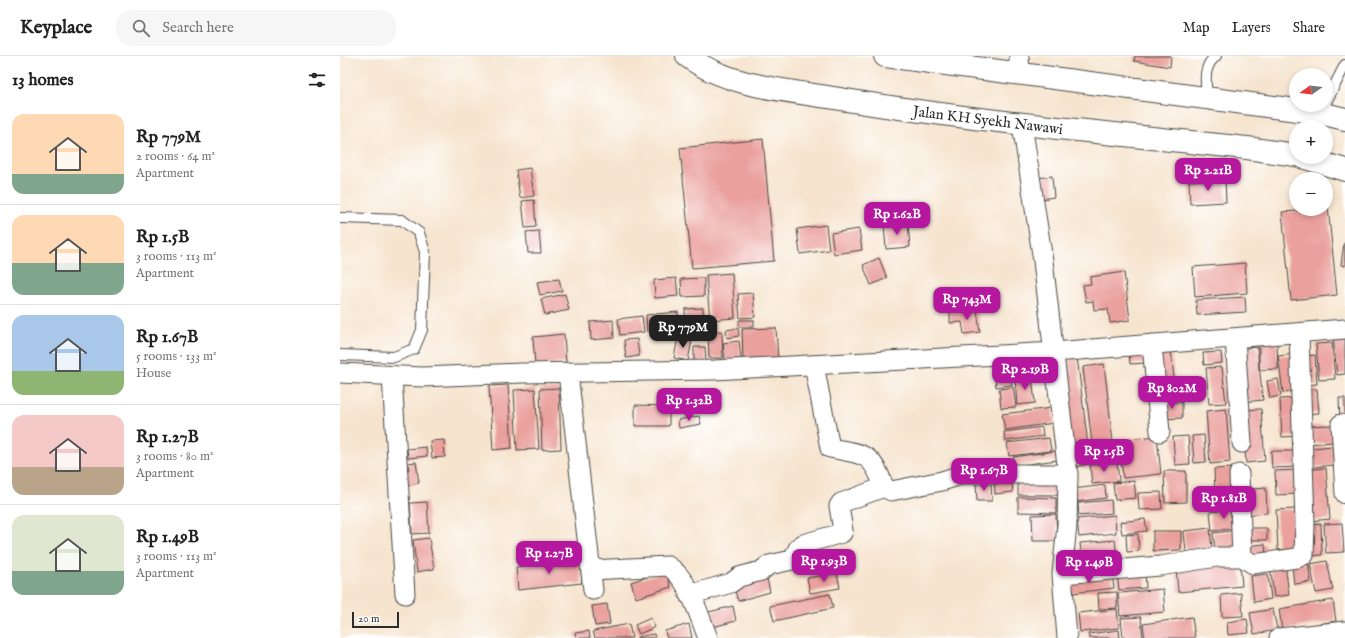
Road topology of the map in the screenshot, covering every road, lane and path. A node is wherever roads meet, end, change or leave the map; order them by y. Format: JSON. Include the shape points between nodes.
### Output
{"nodes":[{"id":1,"x":687,"y":56,"type":"edge"},
{"id":2,"x":885,"y":56,"type":"edge"},
{"id":3,"x":1216,"y":56,"type":"edge"},
{"id":4,"x":1020,"y":65,"type":"edge"},
{"id":5,"x":1345,"y":65,"type":"edge"},
{"id":6,"x":1333,"y":88,"type":"edge"},
{"id":7,"x":1207,"y":98,"type":"junction"},
{"id":8,"x":1289,"y":104,"type":"edge"},
{"id":9,"x":1333,"y":112,"type":"edge"},
{"id":10,"x":1345,"y":119,"type":"edge"},
{"id":11,"x":1022,"y":124,"type":"junction"},
{"id":12,"x":1289,"y":154,"type":"edge"},
{"id":13,"x":1325,"y":164,"type":"edge"},
{"id":14,"x":1345,"y":170,"type":"edge"},
{"id":15,"x":340,"y":218,"type":"edge"},
{"id":16,"x":1345,"y":329,"type":"edge"},
{"id":17,"x":1298,"y":333,"type":"junction"},
{"id":18,"x":1235,"y":338,"type":"junction"},
{"id":19,"x":1152,"y":344,"type":"junction"},
{"id":20,"x":1054,"y":352,"type":"junction"},
{"id":21,"x":340,"y":355,"type":"edge"},
{"id":22,"x":814,"y":365,"type":"junction"},
{"id":23,"x":568,"y":372,"type":"junction"},
{"id":24,"x":340,"y":373,"type":"edge"},
{"id":25,"x":392,"y":376,"type":"junction"},
{"id":26,"x":1341,"y":424,"type":"dead end"},
{"id":27,"x":1160,"y":432,"type":"dead end"},
{"id":28,"x":1242,"y":443,"type":"dead end"},
{"id":29,"x":1068,"y":474,"type":"junction"},
{"id":30,"x":1239,"y":474,"type":"dead end"},
{"id":31,"x":884,"y":487,"type":"junction"},
{"id":32,"x":1345,"y":494,"type":"edge"},
{"id":33,"x":1242,"y":557,"type":"junction"},
{"id":34,"x":591,"y":570,"type":"junction"},
{"id":35,"x":1062,"y":574,"type":"junction"},
{"id":36,"x":593,"y":590,"type":"dead end"},
{"id":37,"x":405,"y":594,"type":"dead end"},
{"id":38,"x":689,"y":594,"type":"junction"},
{"id":39,"x":1345,"y":631,"type":"edge"},
{"id":40,"x":708,"y":638,"type":"edge"},
{"id":41,"x":1067,"y":638,"type":"edge"},
{"id":42,"x":1279,"y":638,"type":"edge"}],
"edges":[{"from":1,"to":11,"type":"main road","name":"Jalan KH Syekh Nawawi","via":[[718,73],[752,84],[910,111]]},
{"from":2,"to":4,"type":"main road"},
{"from":3,"to":7,"type":"lane","via":[[1206,67]]},
{"from":4,"to":7,"type":"main road"},
{"from":5,"to":6,"type":"lane"},
{"from":7,"to":8,"type":"main road"},
{"from":9,"to":10,"type":"main road"},
{"from":11,"to":12,"type":"main road","name":"Jalan KH Syekh Nawawi"},
{"from":11,"to":20,"type":"street"},
{"from":13,"to":14,"type":"main road"},
{"from":15,"to":21,"type":"lane","via":[[402,220],[419,233],[425,252],[422,330],[414,349],[394,357]]},
{"from":16,"to":17,"type":"street"},
{"from":17,"to":18,"type":"street"},
{"from":17,"to":33,"type":"street","via":[[1304,555],[1253,564]]},
{"from":18,"to":19,"type":"street"},
{"from":18,"to":28,"type":"street"},
{"from":19,"to":20,"type":"street"},
{"from":19,"to":27,"type":"street"},
{"from":20,"to":22,"type":"street"},
{"from":20,"to":29,"type":"street"},
{"from":22,"to":23,"type":"street","via":[[714,370]]},
{"from":22,"to":31,"type":"street","via":[[830,448],[869,458]]},
{"from":23,"to":25,"type":"street"},
{"from":23,"to":34,"type":"street"},
{"from":24,"to":25,"type":"street"},
{"from":25,"to":37,"type":"street"},
{"from":26,"to":32,"type":"street"},
{"from":29,"to":31,"type":"street","via":[[964,474],[904,490],[891,491]]},
{"from":29,"to":35,"type":"street"},
{"from":30,"to":33,"type":"street"},
{"from":31,"to":38,"type":"street","via":[[841,503],[839,506],[842,533],[804,544],[799,547],[792,560],[769,565],[731,583]]},
{"from":33,"to":35,"type":"street","via":[[1217,557],[1160,566]]},
{"from":34,"to":36,"type":"street"},
{"from":34,"to":38,"type":"street","via":[[668,566],[676,570]]},
{"from":35,"to":41,"type":"street"},
{"from":38,"to":40,"type":"street"},
{"from":39,"to":42,"type":"street"}]}
